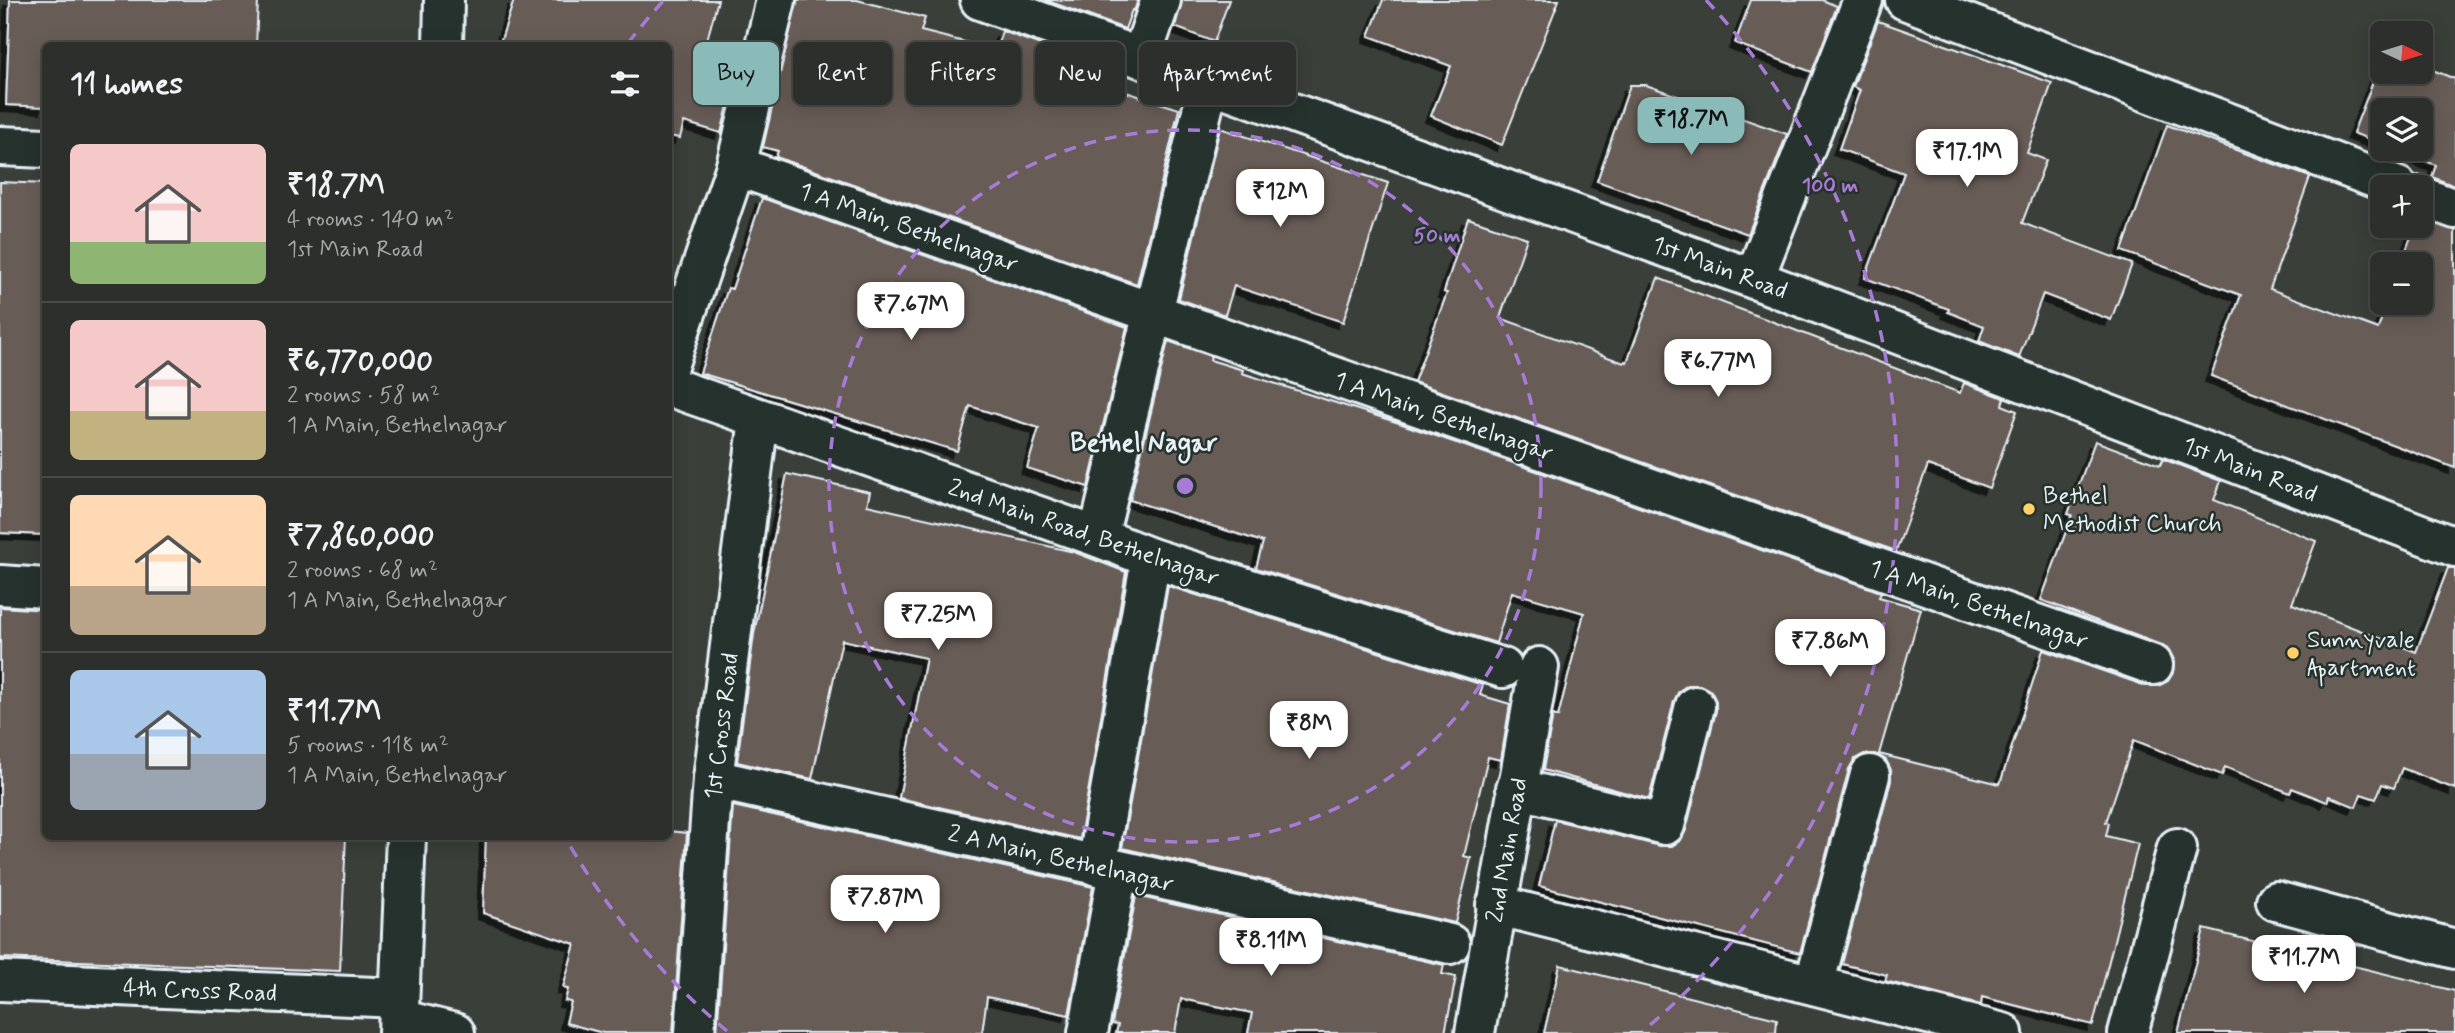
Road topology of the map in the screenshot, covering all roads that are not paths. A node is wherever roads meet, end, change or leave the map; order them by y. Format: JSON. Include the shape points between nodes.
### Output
{"nodes":[{"id":1,"x":444,"y":0,"type":"edge"},
{"id":2,"x":776,"y":0,"type":"edge"},
{"id":3,"x":980,"y":0,"type":"edge"},
{"id":4,"x":1161,"y":0,"type":"edge"},
{"id":5,"x":1863,"y":0,"type":"edge"},
{"id":6,"x":1905,"y":0,"type":"edge"},
{"id":7,"x":443,"y":42,"type":"edge"},
{"id":8,"x":1147,"y":42,"type":"edge"},
{"id":9,"x":1139,"y":57,"type":"edge"},
{"id":10,"x":1204,"y":105,"type":"edge"},
{"id":11,"x":1270,"y":105,"type":"edge"},
{"id":12,"x":0,"y":146,"type":"edge"},
{"id":13,"x":42,"y":148,"type":"edge"},
{"id":14,"x":736,"y":166,"type":"junction"},
{"id":15,"x":2370,"y":176,"type":"edge"},
{"id":16,"x":2433,"y":201,"type":"edge"},
{"id":17,"x":2455,"y":209,"type":"edge"},
{"id":18,"x":1754,"y":279,"type":"junction"},
{"id":19,"x":1153,"y":314,"type":"junction"},
{"id":20,"x":672,"y":354,"type":"edge"},
{"id":21,"x":672,"y":387,"type":"edge"},
{"id":22,"x":759,"y":419,"type":"junction"},
{"id":23,"x":1098,"y":537,"type":"junction"},
{"id":24,"x":2455,"y":547,"type":"edge"},
{"id":25,"x":1151,"y":558,"type":"junction"},
{"id":26,"x":0,"y":586,"type":"edge"},
{"id":27,"x":42,"y":588,"type":"edge"},
{"id":28,"x":2152,"y":665,"type":"dead end"},
{"id":29,"x":1521,"y":668,"type":"joint"},
{"id":30,"x":1695,"y":706,"type":"dead end"},
{"id":31,"x":1870,"y":775,"type":"dead end"},
{"id":32,"x":713,"y":779,"type":"junction"},
{"id":33,"x":1517,"y":788,"type":"junction"},
{"id":34,"x":406,"y":840,"type":"edge"},
{"id":35,"x":2177,"y":848,"type":"dead end"},
{"id":36,"x":1108,"y":869,"type":"junction"},
{"id":37,"x":2276,"y":901,"type":"dead end"},
{"id":38,"x":1496,"y":905,"type":"junction"},
{"id":39,"x":1450,"y":944,"type":"dead end"},
{"id":40,"x":2455,"y":949,"type":"edge"},
{"id":41,"x":0,"y":981,"type":"edge"},
{"id":42,"x":1814,"y":985,"type":"junction"},
{"id":43,"x":399,"y":1017,"type":"edge"},
{"id":44,"x":455,"y":1033,"type":"edge"},
{"id":45,"x":695,"y":1033,"type":"edge"},
{"id":46,"x":1088,"y":1033,"type":"edge"},
{"id":47,"x":1475,"y":1033,"type":"edge"},
{"id":48,"x":2003,"y":1033,"type":"edge"},
{"id":49,"x":2128,"y":1033,"type":"edge"}],
"edges":[{"from":1,"to":7,"type":"street"},
{"from":2,"to":14,"type":"street"},
{"from":3,"to":9,"type":"street","name":"1st Main Road"},
{"from":4,"to":8,"type":"street"},
{"from":5,"to":18,"type":"street"},
{"from":6,"to":15,"type":"street"},
{"from":10,"to":19,"type":"street"},
{"from":11,"to":18,"type":"street","name":"1st Main Road"},
{"from":12,"to":13,"type":"street"},
{"from":14,"to":19,"type":"street","name":"1 A Main, Bethelnagar"},
{"from":14,"to":20,"type":"street"},
{"from":16,"to":17,"type":"street"},
{"from":18,"to":24,"type":"street","name":"1st Main Road"},
{"from":19,"to":23,"type":"street"},
{"from":19,"to":28,"type":"street","name":"1 A Main, Bethelnagar"},
{"from":21,"to":22,"type":"street","name":"2nd Main Road, Bethelnagar"},
{"from":22,"to":23,"type":"street","name":"2nd Main Road, Bethelnagar"},
{"from":22,"to":32,"type":"street","name":"1st Cross Road"},
{"from":23,"to":25,"type":"street","name":"2nd Main Road, Bethelnagar"},
{"from":25,"to":29,"type":"street","name":"2nd Main Road, Bethelnagar"},
{"from":25,"to":36,"type":"street"},
{"from":26,"to":27,"type":"street"},
{"from":29,"to":33,"type":"street","name":"2nd Main Road"},
{"from":30,"to":33,"type":"street","via":[[1665,825]]},
{"from":31,"to":42,"type":"street"},
{"from":32,"to":36,"type":"street","name":"2 A Main, Bethelnagar"},
{"from":32,"to":45,"type":"street","name":"1st Cross Road"},
{"from":33,"to":38,"type":"street","name":"2nd Main Road"},
{"from":34,"to":43,"type":"street"},
{"from":35,"to":49,"type":"street"},
{"from":36,"to":39,"type":"street","name":"2 A Main, Bethelnagar"},
{"from":36,"to":46,"type":"street"},
{"from":37,"to":40,"type":"street"},
{"from":38,"to":42,"type":"street"},
{"from":38,"to":47,"type":"street","name":"2nd Main Road"},
{"from":41,"to":43,"type":"street","name":"4th Cross Road"},
{"from":42,"to":48,"type":"street"},
{"from":43,"to":44,"type":"street","name":"4th Cross Road"}]}
